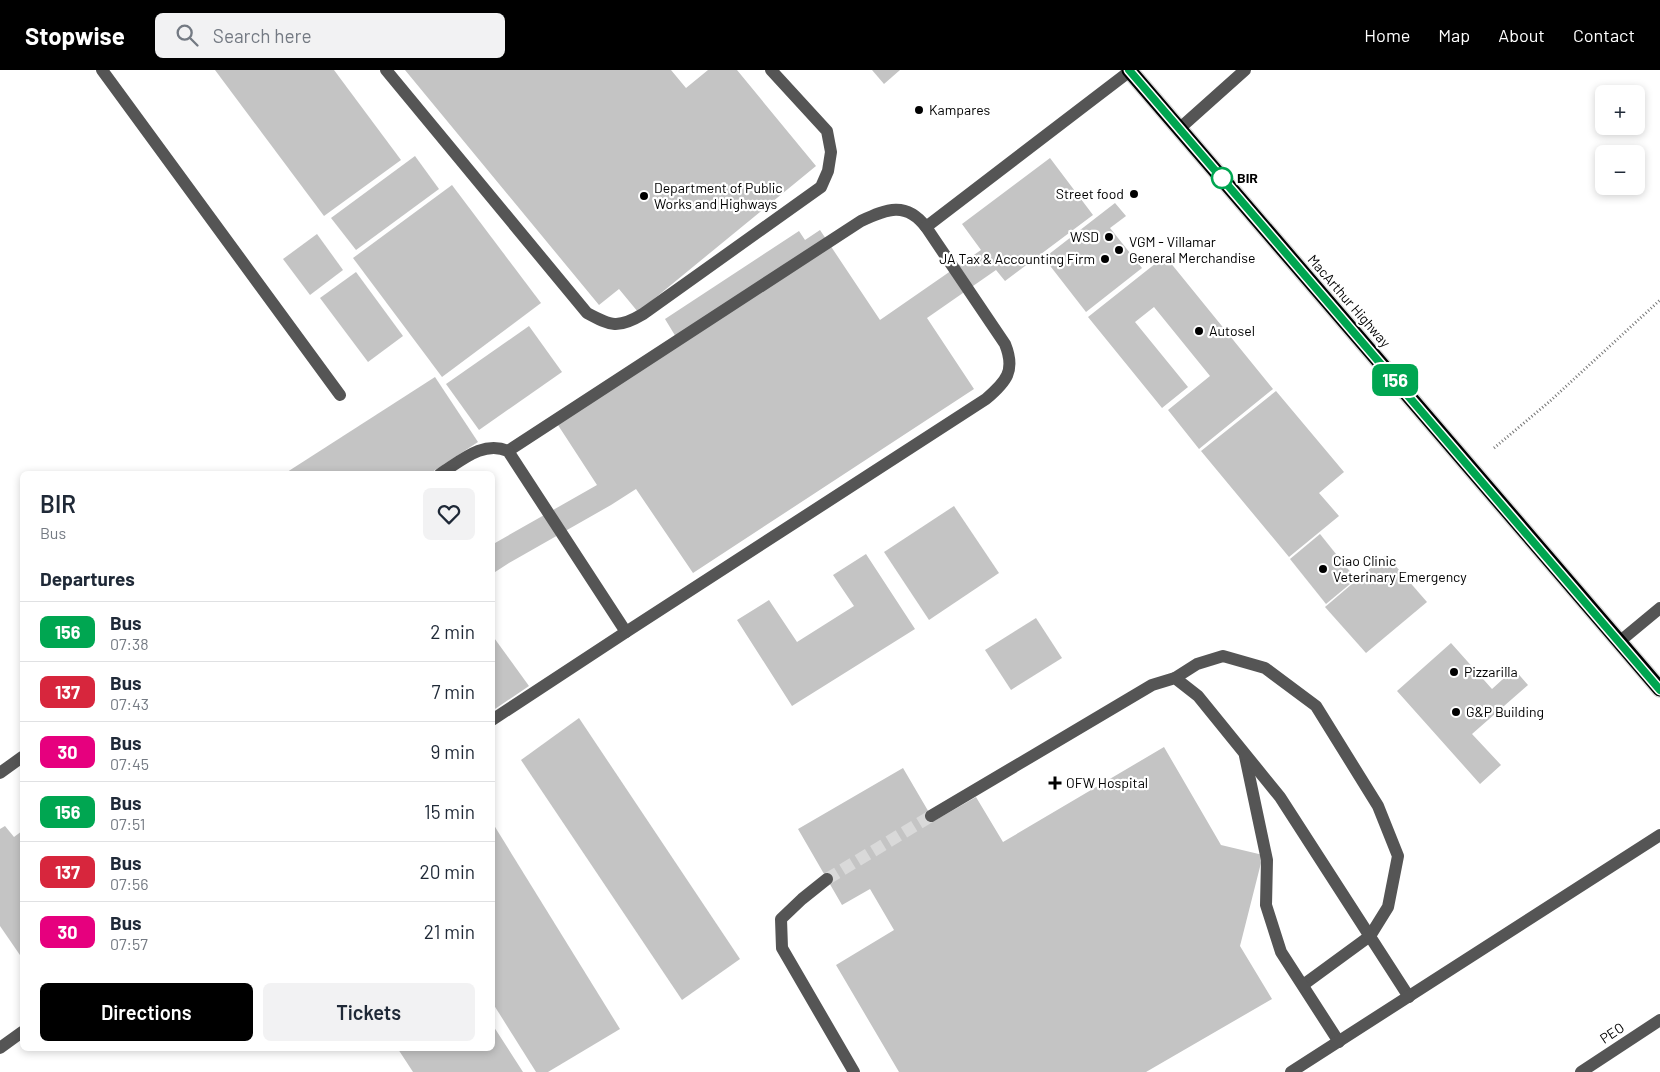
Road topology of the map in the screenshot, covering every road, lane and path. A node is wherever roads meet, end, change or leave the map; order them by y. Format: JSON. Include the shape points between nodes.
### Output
{"nodes":[{"id":1,"x":102,"y":70,"type":"edge"},
{"id":2,"x":386,"y":70,"type":"edge"},
{"id":3,"x":772,"y":70,"type":"edge"},
{"id":4,"x":1245,"y":70,"type":"edge"},
{"id":5,"x":1130,"y":71,"type":"edge"},
{"id":6,"x":1179,"y":129,"type":"junction"},
{"id":7,"x":926,"y":227,"type":"junction"},
{"id":8,"x":1660,"y":300,"type":"edge"},
{"id":9,"x":340,"y":396,"type":"dead end"},
{"id":10,"x":508,"y":452,"type":"junction"},
{"id":11,"x":1470,"y":468,"type":"junction"},
{"id":12,"x":445,"y":471,"type":"edge"},
{"id":13,"x":1660,"y":608,"type":"edge"},
{"id":14,"x":626,"y":632,"type":"junction"},
{"id":15,"x":1619,"y":642,"type":"junction"},
{"id":16,"x":1175,"y":678,"type":"junction"},
{"id":17,"x":1660,"y":690,"type":"edge"},
{"id":18,"x":495,"y":718,"type":"edge"},
{"id":19,"x":1244,"y":753,"type":"junction"},
{"id":20,"x":20,"y":758,"type":"edge"},
{"id":21,"x":0,"y":773,"type":"edge"},
{"id":22,"x":931,"y":816,"type":"tunnel mouth"},
{"id":23,"x":1660,"y":835,"type":"edge"},
{"id":24,"x":826,"y":879,"type":"tunnel mouth"},
{"id":25,"x":1370,"y":936,"type":"junction"},
{"id":26,"x":1303,"y":985,"type":"junction"},
{"id":27,"x":1409,"y":997,"type":"junction"},
{"id":28,"x":1660,"y":1020,"type":"edge"},
{"id":29,"x":20,"y":1033,"type":"edge"},
{"id":30,"x":1339,"y":1042,"type":"junction"},
{"id":31,"x":0,"y":1048,"type":"edge"},
{"id":32,"x":854,"y":1072,"type":"edge"},
{"id":33,"x":1291,"y":1072,"type":"edge"},
{"id":34,"x":1582,"y":1072,"type":"edge"}],
"edges":[{"from":1,"to":9,"type":"lane"},
{"from":2,"to":3,"type":"lane","via":[[587,313],[608,324],[628,324],[820,187],[828,171],[831,152],[827,131]]},
{"from":4,"to":6,"type":"lane"},
{"from":5,"to":6,"type":"highway","name":"MacArthur Highway"},
{"from":5,"to":7,"type":"lane"},
{"from":6,"to":11,"type":"highway","name":"MacArthur Highway"},
{"from":7,"to":10,"type":"lane","via":[[919,218],[900,209],[861,221]]},
{"from":7,"to":14,"type":"lane","via":[[1005,344],[1010,356],[1010,369],[1005,381],[986,399]]},
{"from":8,"to":11,"type":"path","via":[[1549,402]]},
{"from":10,"to":12,"type":"lane","via":[[499,447],[480,449]]},
{"from":10,"to":14,"type":"lane"},
{"from":11,"to":15,"type":"highway","name":"MacArthur Highway"},
{"from":13,"to":15,"type":"lane"},
{"from":14,"to":18,"type":"lane"},
{"from":15,"to":17,"type":"highway","name":"MacArthur Highway"},
{"from":16,"to":19,"type":"lane","via":[[1198,696]]},
{"from":16,"to":22,"type":"lane","via":[[1152,685]]},
{"from":16,"to":25,"type":"lane","via":[[1198,664],[1223,656],[1265,668],[1316,706],[1378,806],[1398,856],[1388,906]]},
{"from":19,"to":25,"type":"lane","via":[[1280,797]]},
{"from":19,"to":26,"type":"lane","via":[[1267,860],[1266,905],[1281,952]]},
{"from":20,"to":21,"type":"lane"},
{"from":23,"to":27,"type":"lane"},
{"from":24,"to":32,"type":"lane","via":[[781,919],[782,948]]},
{"from":25,"to":26,"type":"lane"},
{"from":25,"to":27,"type":"lane"},
{"from":26,"to":30,"type":"lane"},
{"from":27,"to":30,"type":"lane"},
{"from":28,"to":34,"type":"lane","name":"PEO"},
{"from":29,"to":31,"type":"lane"},
{"from":30,"to":33,"type":"lane"}]}
